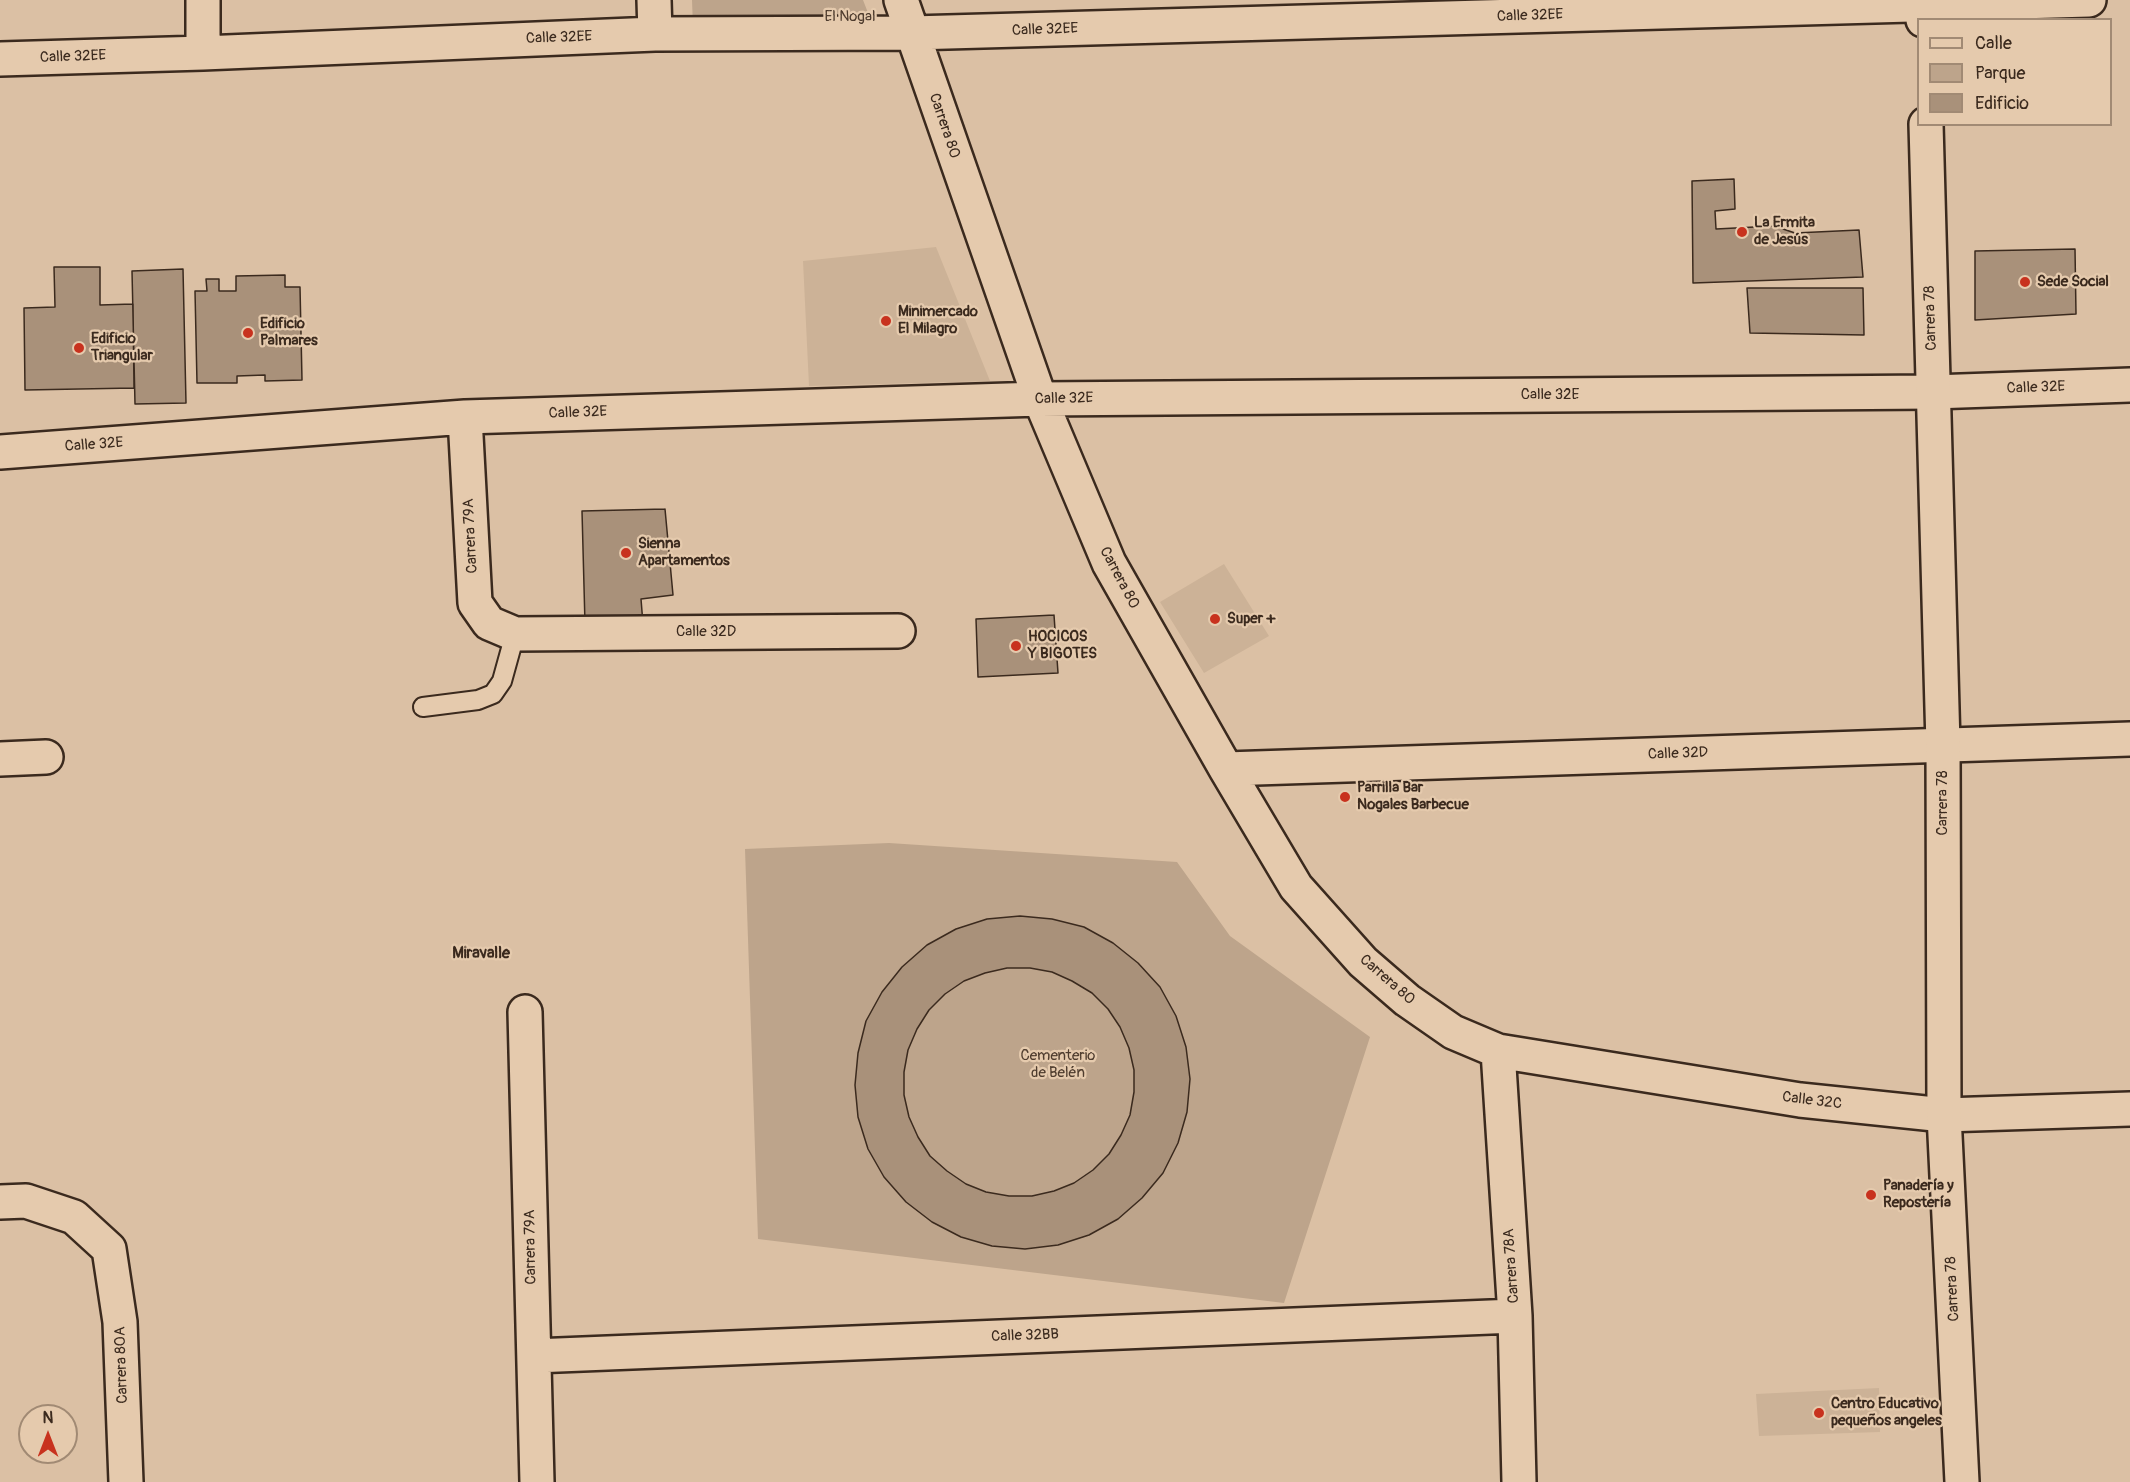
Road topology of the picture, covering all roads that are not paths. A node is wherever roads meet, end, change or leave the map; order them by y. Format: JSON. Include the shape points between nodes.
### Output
{"nodes":[{"id":1,"x":203,"y":0,"type":"edge"},
{"id":2,"x":654,"y":0,"type":"edge"},
{"id":3,"x":901,"y":0,"type":"edge"},
{"id":4,"x":2089,"y":0,"type":"edge"},
{"id":5,"x":1923,"y":8,"type":"edge"},
{"id":6,"x":912,"y":33,"type":"junction"},
{"id":7,"x":655,"y":34,"type":"junction"},
{"id":8,"x":203,"y":53,"type":"junction"},
{"id":9,"x":0,"y":59,"type":"edge"},
{"id":10,"x":1926,"y":126,"type":"edge"},
{"id":11,"x":2130,"y":385,"type":"edge"},
{"id":12,"x":1933,"y":392,"type":"junction"},
{"id":13,"x":1040,"y":399,"type":"junction"},
{"id":14,"x":465,"y":417,"type":"junction"},
{"id":15,"x":0,"y":452,"type":"edge"},
{"id":16,"x":898,"y":631,"type":"dead end"},
{"id":17,"x":515,"y":634,"type":"junction"},
{"id":18,"x":423,"y":707,"type":"dead end"},
{"id":19,"x":2130,"y":739,"type":"edge"},
{"id":20,"x":1943,"y":745,"type":"junction"},
{"id":21,"x":46,"y":757,"type":"dead end"},
{"id":22,"x":0,"y":759,"type":"edge"},
{"id":23,"x":1226,"y":769,"type":"junction"},
{"id":24,"x":525,"y":1012,"type":"dead end"},
{"id":25,"x":1498,"y":1051,"type":"junction"},
{"id":26,"x":2130,"y":1109,"type":"edge"},
{"id":27,"x":1944,"y":1115,"type":"junction"},
{"id":28,"x":0,"y":1202,"type":"edge"},
{"id":29,"x":1515,"y":1317,"type":"junction"},
{"id":30,"x":534,"y":1356,"type":"junction"},
{"id":31,"x":126,"y":1482,"type":"edge"},
{"id":32,"x":537,"y":1482,"type":"edge"},
{"id":33,"x":1519,"y":1482,"type":"edge"},
{"id":34,"x":1962,"y":1482,"type":"edge"}],
"edges":[{"from":1,"to":8,"type":"street"},
{"from":2,"to":7,"type":"street"},
{"from":3,"to":6,"type":"street","name":"Carrera 80"},
{"from":4,"to":5,"type":"street","name":"Calle 32EE"},
{"from":5,"to":6,"type":"street","name":"Calle 32EE"},
{"from":6,"to":7,"type":"street","name":"Calle 32EE"},
{"from":6,"to":13,"type":"street","name":"Carrera 80"},
{"from":7,"to":8,"type":"street","name":"Calle 32EE"},
{"from":8,"to":9,"type":"street","name":"Calle 32EE"},
{"from":10,"to":12,"type":"street","name":"Carrera 78"},
{"from":11,"to":12,"type":"street","name":"Calle 32E"},
{"from":12,"to":13,"type":"street","name":"Calle 32E"},
{"from":12,"to":20,"type":"street","name":"Carrera 78"},
{"from":13,"to":14,"type":"street","name":"Calle 32E"},
{"from":13,"to":23,"type":"street","name":"Carrera 80","via":[[1109,563]]},
{"from":14,"to":15,"type":"street","name":"Calle 32E"},
{"from":14,"to":17,"type":"street","name":"Carrera 79A","via":[[475,603],[489,623]]},
{"from":16,"to":17,"type":"street","name":"Calle 32D"},
{"from":17,"to":18,"type":"lane","via":[[502,681],[493,694],[478,700]]},
{"from":19,"to":20,"type":"street","name":"Calle 32D"},
{"from":20,"to":23,"type":"street","name":"Calle 32D"},
{"from":20,"to":27,"type":"street","name":"Carrera 78"},
{"from":21,"to":22,"type":"street"},
{"from":23,"to":25,"type":"street","name":"Carrera 80","via":[[1296,887],[1363,962],[1453,1032]]},
{"from":24,"to":30,"type":"street","name":"Carrera 79A"},
{"from":25,"to":27,"type":"street","name":"Calle 32C","via":[[1800,1100]]},
{"from":25,"to":29,"type":"street","name":"Carrera 78A"},
{"from":26,"to":27,"type":"street","name":"Calle 32C"},
{"from":27,"to":34,"type":"street","name":"Carrera 78"},
{"from":28,"to":31,"type":"street","name":"Carrera 80A","via":[[26,1200],[74,1217],[109,1249],[120,1323]]},
{"from":29,"to":30,"type":"street","name":"Calle 32BB"},
{"from":29,"to":33,"type":"street","name":"Carrera 78A"},
{"from":30,"to":32,"type":"street","name":"Carrera 79A"}]}
